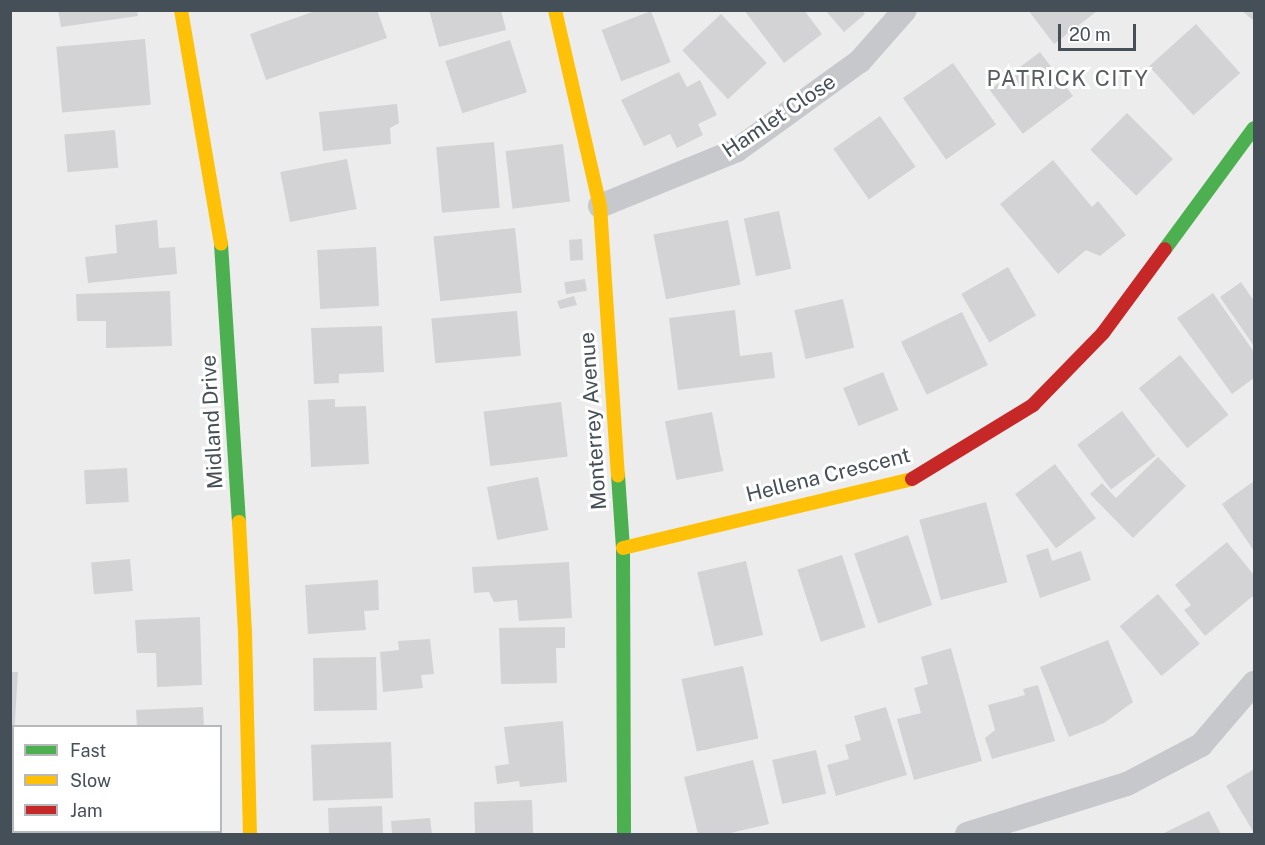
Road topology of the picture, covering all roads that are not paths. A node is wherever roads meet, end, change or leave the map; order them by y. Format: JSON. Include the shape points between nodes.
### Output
{"nodes":[{"id":1,"x":181,"y":10,"type":"edge"},
{"id":2,"x":555,"y":10,"type":"edge"},
{"id":3,"x":905,"y":10,"type":"edge"},
{"id":4,"x":1254,"y":128,"type":"edge"},
{"id":5,"x":600,"y":206,"type":"junction"},
{"id":6,"x":623,"y":548,"type":"junction"},
{"id":7,"x":1254,"y":682,"type":"edge"},
{"id":8,"x":250,"y":834,"type":"edge"},
{"id":9,"x":624,"y":834,"type":"edge"},
{"id":10,"x":967,"y":834,"type":"edge"}],
"edges":[{"from":1,"to":8,"type":"street","name":"Midland Drive","via":[[224,259],[245,632]]},
{"from":2,"to":5,"type":"street","name":"Monterrey Avenue"},
{"from":3,"to":5,"type":"street","name":"Hamlet Close","via":[[860,61],[737,150]]},
{"from":4,"to":6,"type":"street","name":"Hellena Crescent","via":[[1103,333],[1033,405],[915,478]]},
{"from":5,"to":6,"type":"street","name":"Monterrey Avenue"},
{"from":6,"to":9,"type":"street","name":"Monterrey Avenue"},
{"from":7,"to":10,"type":"street","via":[[1201,745],[1127,784]]}]}
